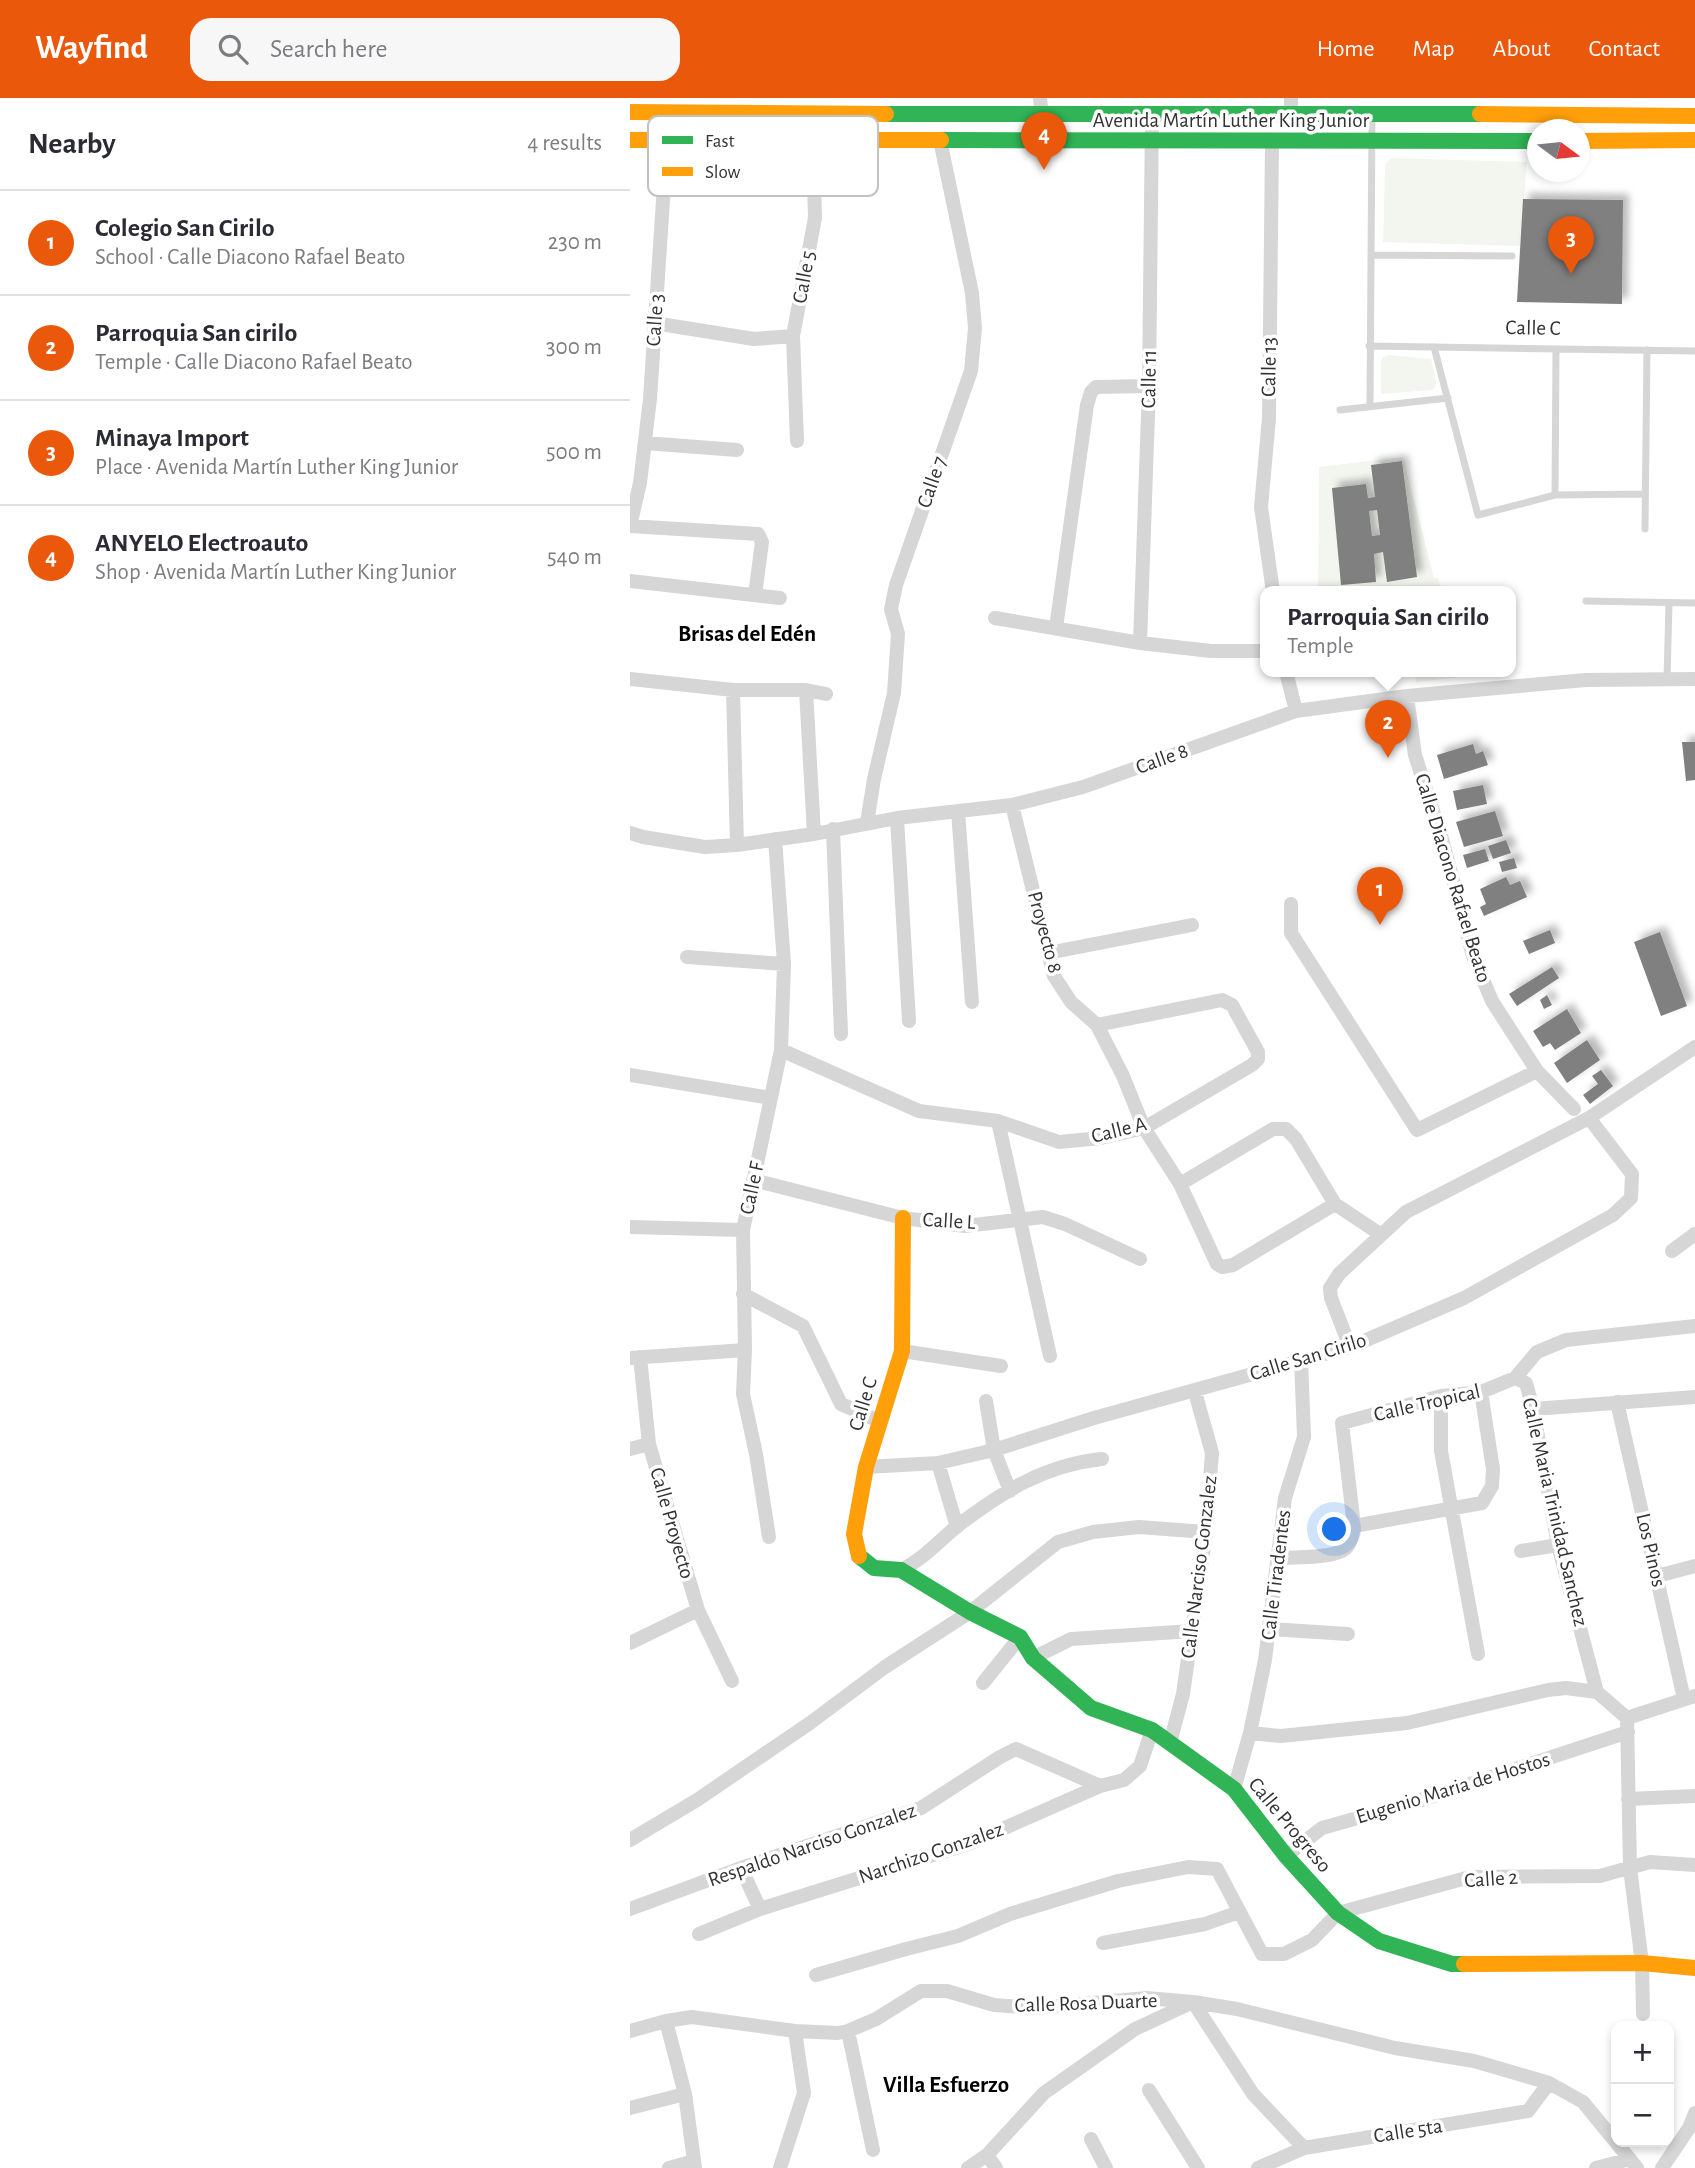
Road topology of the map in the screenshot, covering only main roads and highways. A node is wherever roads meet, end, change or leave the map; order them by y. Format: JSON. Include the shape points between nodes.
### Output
{"nodes":[{"id":1,"x":710,"y":105,"type":"edge"},
{"id":2,"x":630,"y":112,"type":"edge"},
{"id":3,"x":1695,"y":116,"type":"edge"},
{"id":4,"x":630,"y":140,"type":"edge"},
{"id":5,"x":648,"y":140,"type":"edge"},
{"id":6,"x":878,"y":140,"type":"edge"},
{"id":7,"x":1527,"y":141,"type":"edge"},
{"id":8,"x":1590,"y":141,"type":"edge"},
{"id":9,"x":1695,"y":141,"type":"edge"},
{"id":10,"x":903,"y":1218,"type":"road end"},
{"id":11,"x":1020,"y":1637,"type":"joint"},
{"id":12,"x":1695,"y":1968,"type":"edge"}],
"edges":[{"from":1,"to":2,"type":"main road","name":"Avenida Martín Luther King Junior"},
{"from":1,"to":3,"type":"main road","name":"Avenida Martín Luther King Junior","via":[[812,113],[1042,116]]},
{"from":4,"to":5,"type":"main road","name":"Avenida Martín Luther King Junior"},
{"from":6,"to":7,"type":"main road","name":"Avenida Martín Luther King Junior"},
{"from":8,"to":9,"type":"main road"},
{"from":10,"to":11,"type":"main road","name":"Calle C","via":[[902,1351],[866,1467],[854,1534],[859,1558],[874,1568],[901,1570]]},
{"from":11,"to":12,"type":"main road","name":"Calle Progreso","via":[[1033,1658],[1091,1708],[1152,1730],[1234,1789],[1338,1913],[1379,1941],[1452,1964],[1642,1963]]}]}
